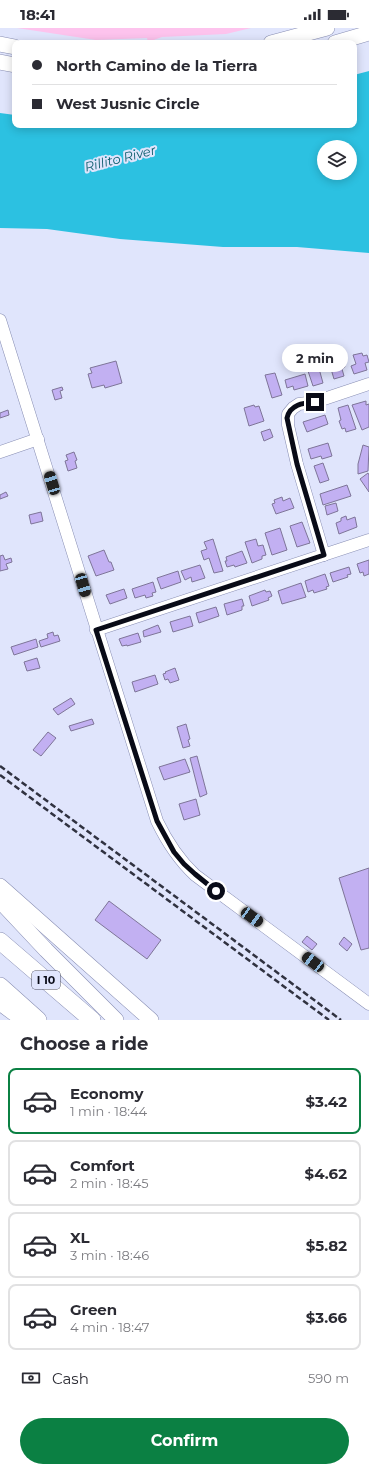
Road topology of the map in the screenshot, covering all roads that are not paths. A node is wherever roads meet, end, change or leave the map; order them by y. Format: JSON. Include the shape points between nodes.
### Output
{"nodes":[{"id":1,"x":327,"y":28,"type":"edge"},
{"id":2,"x":369,"y":33,"type":"edge"},
{"id":3,"x":282,"y":40,"type":"edge"},
{"id":4,"x":345,"y":40,"type":"edge"},
{"id":5,"x":0,"y":44,"type":"edge"},
{"id":6,"x":12,"y":46,"type":"edge"},
{"id":7,"x":0,"y":62,"type":"edge"},
{"id":8,"x":12,"y":64,"type":"edge"},
{"id":9,"x":0,"y":320,"type":"edge"},
{"id":10,"x":3,"y":342,"type":"edge"},
{"id":11,"x":369,"y":384,"type":"edge"},
{"id":12,"x":38,"y":439,"type":"junction"},
{"id":13,"x":0,"y":452,"type":"edge"},
{"id":14,"x":369,"y":540,"type":"edge"},
{"id":15,"x":324,"y":555,"type":"junction"},
{"id":16,"x":96,"y":630,"type":"junction"},
{"id":17,"x":0,"y":886,"type":"edge"},
{"id":18,"x":0,"y":901,"type":"edge"},
{"id":19,"x":0,"y":941,"type":"edge"},
{"id":20,"x":0,"y":986,"type":"edge"},
{"id":21,"x":0,"y":1003,"type":"edge"},
{"id":22,"x":369,"y":1004,"type":"edge"},
{"id":23,"x":23,"y":1020,"type":"edge"},
{"id":24,"x":38,"y":1020,"type":"edge"},
{"id":25,"x":92,"y":1020,"type":"edge"},
{"id":26,"x":116,"y":1020,"type":"edge"},
{"id":27,"x":151,"y":1020,"type":"edge"}],
"edges":[{"from":1,"to":3,"type":"main road"},
{"from":2,"to":4,"type":"main road"},
{"from":5,"to":6,"type":"main road"},
{"from":7,"to":8,"type":"main road"},
{"from":9,"to":10,"type":"street"},
{"from":10,"to":12,"type":"street"},
{"from":11,"to":15,"type":"street","via":[[287,409],[297,464]]},
{"from":12,"to":13,"type":"street"},
{"from":12,"to":16,"type":"street"},
{"from":14,"to":15,"type":"street"},
{"from":15,"to":16,"type":"street"},
{"from":16,"to":22,"type":"street","via":[[157,821],[174,852],[195,874]]},
{"from":17,"to":27,"type":"main road"},
{"from":18,"to":26,"type":"main road"},
{"from":19,"to":25,"type":"highway","number":"I 10"},
{"from":20,"to":24,"type":"highway"},
{"from":21,"to":23,"type":"main road"}]}
